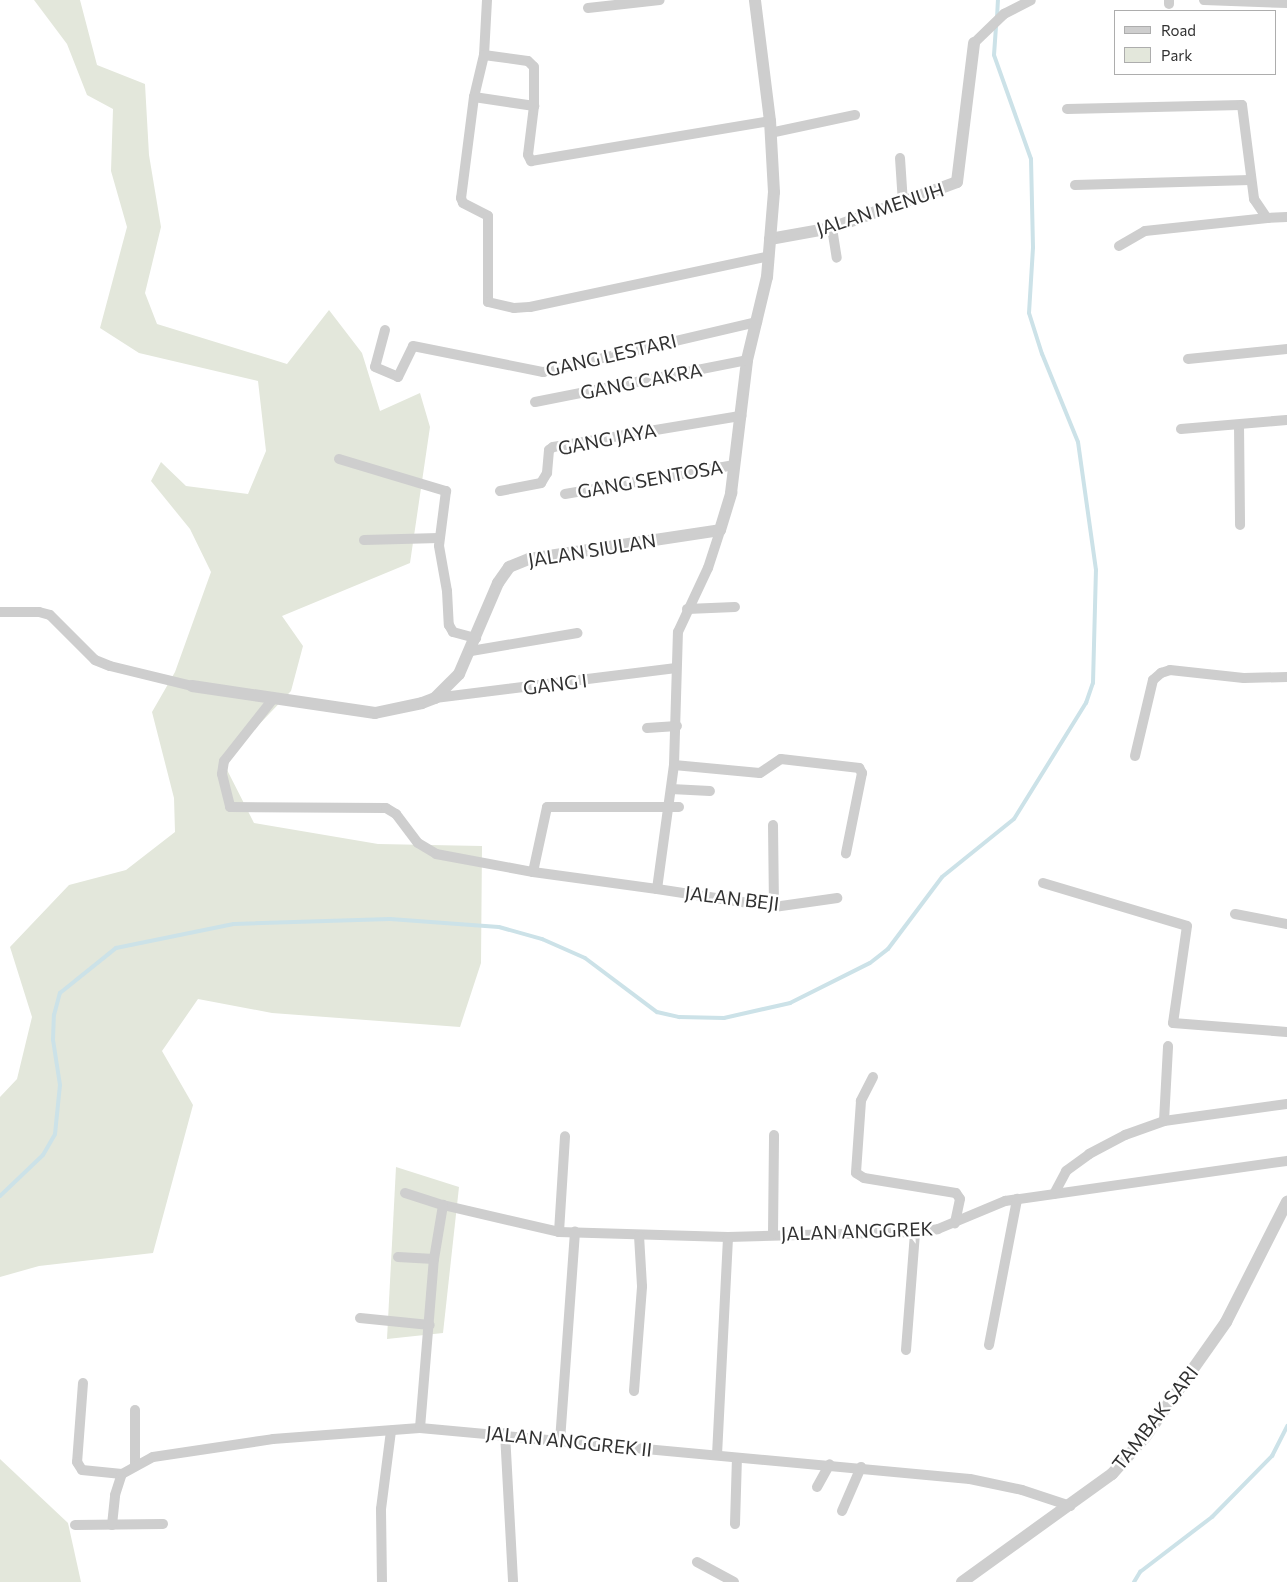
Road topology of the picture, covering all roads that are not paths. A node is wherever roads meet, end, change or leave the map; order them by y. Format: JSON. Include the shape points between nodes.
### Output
{"nodes":[{"id":1,"x":488,"y":0,"type":"edge"},
{"id":2,"x":660,"y":0,"type":"edge"},
{"id":3,"x":755,"y":0,"type":"edge"},
{"id":4,"x":1031,"y":0,"type":"edge"},
{"id":5,"x":1204,"y":0,"type":"edge"},
{"id":6,"x":1287,"y":3,"type":"edge"},
{"id":7,"x":588,"y":8,"type":"dead end"},
{"id":8,"x":974,"y":43,"type":"joint"},
{"id":9,"x":484,"y":55,"type":"junction"},
{"id":10,"x":474,"y":98,"type":"junction"},
{"id":11,"x":534,"y":106,"type":"junction"},
{"id":12,"x":1067,"y":109,"type":"dead end"},
{"id":13,"x":855,"y":115,"type":"dead end"},
{"id":14,"x":770,"y":127,"type":"junction"},
{"id":15,"x":900,"y":158,"type":"dead end"},
{"id":16,"x":1250,"y":180,"type":"junction"},
{"id":17,"x":1075,"y":185,"type":"dead end"},
{"id":18,"x":903,"y":203,"type":"junction"},
{"id":19,"x":1287,"y":217,"type":"edge"},
{"id":20,"x":1267,"y":218,"type":"junction"},
{"id":21,"x":832,"y":228,"type":"junction"},
{"id":22,"x":770,"y":240,"type":"junction"},
{"id":23,"x":1118,"y":246,"type":"dead end"},
{"id":24,"x":769,"y":256,"type":"junction"},
{"id":25,"x":837,"y":258,"type":"dead end"},
{"id":26,"x":757,"y":322,"type":"junction"},
{"id":27,"x":385,"y":330,"type":"dead end"},
{"id":28,"x":1287,"y":349,"type":"edge"},
{"id":29,"x":1188,"y":358,"type":"dead end"},
{"id":30,"x":747,"y":360,"type":"junction"},
{"id":31,"x":535,"y":402,"type":"dead end"},
{"id":32,"x":740,"y":416,"type":"junction"},
{"id":33,"x":1287,"y":420,"type":"edge"},
{"id":34,"x":1239,"y":425,"type":"junction"},
{"id":35,"x":1181,"y":429,"type":"dead end"},
{"id":36,"x":339,"y":460,"type":"dead end"},
{"id":37,"x":735,"y":465,"type":"junction"},
{"id":38,"x":500,"y":491,"type":"dead end"},
{"id":39,"x":565,"y":494,"type":"dead end"},
{"id":40,"x":1240,"y":525,"type":"dead end"},
{"id":41,"x":720,"y":530,"type":"junction"},
{"id":42,"x":439,"y":538,"type":"junction"},
{"id":43,"x":364,"y":540,"type":"dead end"},
{"id":44,"x":735,"y":607,"type":"dead end"},
{"id":45,"x":687,"y":609,"type":"junction"},
{"id":46,"x":0,"y":612,"type":"edge"},
{"id":47,"x":577,"y":632,"type":"dead end"},
{"id":48,"x":476,"y":638,"type":"junction"},
{"id":49,"x":471,"y":651,"type":"junction"},
{"id":50,"x":676,"y":668,"type":"junction"},
{"id":51,"x":1287,"y":677,"type":"edge"},
{"id":52,"x":192,"y":686,"type":"joint"},
{"id":53,"x":435,"y":698,"type":"junction"},
{"id":54,"x":273,"y":699,"type":"junction"},
{"id":55,"x":677,"y":726,"type":"junction"},
{"id":56,"x":646,"y":728,"type":"dead end"},
{"id":57,"x":1135,"y":756,"type":"dead end"},
{"id":58,"x":674,"y":765,"type":"junction"},
{"id":59,"x":671,"y":789,"type":"junction"},
{"id":60,"x":710,"y":791,"type":"dead end"},
{"id":61,"x":674,"y":806,"type":"junction"},
{"id":62,"x":773,"y":824,"type":"dead end"},
{"id":63,"x":846,"y":853,"type":"dead end"},
{"id":64,"x":533,"y":872,"type":"junction"},
{"id":65,"x":1043,"y":883,"type":"dead end"},
{"id":66,"x":657,"y":888,"type":"junction"},
{"id":67,"x":837,"y":898,"type":"dead end"},
{"id":68,"x":774,"y":907,"type":"junction"},
{"id":69,"x":1235,"y":914,"type":"dead end"},
{"id":70,"x":1287,"y":924,"type":"edge"},
{"id":71,"x":1287,"y":1032,"type":"edge"},
{"id":72,"x":1168,"y":1046,"type":"dead end"},
{"id":73,"x":873,"y":1077,"type":"dead end"},
{"id":74,"x":1287,"y":1104,"type":"edge"},
{"id":75,"x":1164,"y":1121,"type":"junction"},
{"id":76,"x":774,"y":1134,"type":"dead end"},
{"id":77,"x":565,"y":1136,"type":"dead end"},
{"id":78,"x":1287,"y":1161,"type":"edge"},
{"id":79,"x":405,"y":1193,"type":"dead end"},
{"id":80,"x":1054,"y":1194,"type":"junction"},
{"id":81,"x":1017,"y":1199,"type":"junction"},
{"id":82,"x":1287,"y":1202,"type":"edge"},
{"id":83,"x":443,"y":1205,"type":"junction"},
{"id":84,"x":956,"y":1223,"type":"junction"},
{"id":85,"x":559,"y":1232,"type":"junction"},
{"id":86,"x":575,"y":1232,"type":"junction"},
{"id":87,"x":915,"y":1232,"type":"junction"},
{"id":88,"x":773,"y":1234,"type":"junction"},
{"id":89,"x":639,"y":1236,"type":"junction"},
{"id":90,"x":728,"y":1237,"type":"junction"},
{"id":91,"x":398,"y":1257,"type":"dead end"},
{"id":92,"x":434,"y":1259,"type":"junction"},
{"id":93,"x":360,"y":1318,"type":"dead end"},
{"id":94,"x":430,"y":1325,"type":"junction"},
{"id":95,"x":989,"y":1345,"type":"dead end"},
{"id":96,"x":906,"y":1350,"type":"dead end"},
{"id":97,"x":83,"y":1383,"type":"dead end"},
{"id":98,"x":634,"y":1391,"type":"dead end"},
{"id":99,"x":135,"y":1410,"type":"dead end"},
{"id":100,"x":420,"y":1428,"type":"junction"},
{"id":101,"x":392,"y":1432,"type":"junction"},
{"id":102,"x":505,"y":1433,"type":"junction"},
{"id":103,"x":560,"y":1441,"type":"junction"},
{"id":104,"x":717,"y":1455,"type":"junction"},
{"id":105,"x":737,"y":1458,"type":"junction"},
{"id":106,"x":830,"y":1464,"type":"junction"},
{"id":107,"x":135,"y":1465,"type":"junction"},
{"id":108,"x":861,"y":1467,"type":"junction"},
{"id":109,"x":122,"y":1474,"type":"junction"},
{"id":110,"x":817,"y":1487,"type":"dead end"},
{"id":111,"x":1070,"y":1506,"type":"junction"},
{"id":112,"x":842,"y":1511,"type":"dead end"},
{"id":113,"x":75,"y":1524,"type":"dead end"},
{"id":114,"x":163,"y":1524,"type":"dead end"},
{"id":115,"x":735,"y":1524,"type":"dead end"},
{"id":116,"x":112,"y":1525,"type":"junction"},
{"id":117,"x":697,"y":1562,"type":"dead end"},
{"id":118,"x":382,"y":1582,"type":"edge"},
{"id":119,"x":513,"y":1582,"type":"edge"},
{"id":120,"x":734,"y":1582,"type":"edge"},
{"id":121,"x":962,"y":1582,"type":"edge"}],
"edges":[{"from":1,"to":9,"type":"street"},
{"from":2,"to":7,"type":"street"},
{"from":3,"to":14,"type":"street"},
{"from":4,"to":8,"type":"street","name":"JALAN MENUH","via":[[1004,14]]},
{"from":5,"to":6,"type":"street"},
{"from":8,"to":18,"type":"street","name":"JALAN MENUH","via":[[957,182]]},
{"from":9,"to":10,"type":"street"},
{"from":9,"to":11,"type":"street","via":[[532,63]]},
{"from":10,"to":11,"type":"street"},
{"from":10,"to":24,"type":"street","via":[[461,198],[463,203],[488,216],[486,295],[491,304],[530,308]]},
{"from":11,"to":14,"type":"street","via":[[528,155],[536,162]]},
{"from":12,"to":16,"type":"street","via":[[1240,104]]},
{"from":13,"to":14,"type":"street"},
{"from":14,"to":22,"type":"street","via":[[774,192]]},
{"from":15,"to":18,"type":"street"},
{"from":16,"to":17,"type":"street"},
{"from":16,"to":20,"type":"street","via":[[1254,199]]},
{"from":18,"to":21,"type":"street","name":"JALAN MENUH"},
{"from":19,"to":20,"type":"street"},
{"from":20,"to":23,"type":"street","via":[[1146,231]]},
{"from":21,"to":22,"type":"street","name":"JALAN MENUH"},
{"from":21,"to":25,"type":"street"},
{"from":22,"to":24,"type":"street"},
{"from":24,"to":26,"type":"street"},
{"from":26,"to":27,"type":"street","name":"GANG LESTARI","via":[[543,372],[413,346],[398,377],[375,367]]},
{"from":26,"to":30,"type":"street"},
{"from":28,"to":29,"type":"street"},
{"from":30,"to":31,"type":"street","name":"GANG CAKRA"},
{"from":30,"to":32,"type":"street"},
{"from":32,"to":37,"type":"street"},
{"from":32,"to":38,"type":"street","name":"GANG JAYA","via":[[553,447],[549,450],[547,473],[541,483]]},
{"from":33,"to":34,"type":"street"},
{"from":34,"to":35,"type":"street"},
{"from":34,"to":40,"type":"street"},
{"from":36,"to":42,"type":"street","via":[[444,489],[447,498]]},
{"from":37,"to":39,"type":"street","name":"GANG SENTOSA"},
{"from":37,"to":41,"type":"street","via":[[730,502]]},
{"from":41,"to":45,"type":"street","via":[[708,568]]},
{"from":41,"to":48,"type":"street","name":"JALAN SIULAN","via":[[518,562],[503,573]]},
{"from":42,"to":43,"type":"street"},
{"from":42,"to":48,"type":"street","via":[[450,629]]},
{"from":44,"to":45,"type":"street"},
{"from":45,"to":50,"type":"street","via":[[678,632]]},
{"from":46,"to":52,"type":"street","via":[[50,615],[95,660]]},
{"from":47,"to":49,"type":"street"},
{"from":48,"to":49,"type":"street","name":"JALAN SIULAN"},
{"from":49,"to":53,"type":"street","name":"JALAN SIULAN","via":[[459,674]]},
{"from":50,"to":53,"type":"street","name":"GANG I"},
{"from":50,"to":55,"type":"street"},
{"from":51,"to":57,"type":"street","via":[[1244,678],[1170,670],[1161,673],[1152,680]]},
{"from":52,"to":54,"type":"street"},
{"from":53,"to":54,"type":"street","via":[[374,713]]},
{"from":54,"to":64,"type":"street","name":"JALAN BEJI","via":[[221,768],[226,801],[230,807],[386,808],[396,814],[418,843],[436,854]]},
{"from":55,"to":56,"type":"street"},
{"from":55,"to":58,"type":"street"},
{"from":58,"to":59,"type":"street"},
{"from":58,"to":63,"type":"street","via":[[760,773],[781,759],[859,768],[862,773]]},
{"from":59,"to":60,"type":"street"},
{"from":59,"to":61,"type":"street"},
{"from":61,"to":64,"type":"street","via":[[547,807]]},
{"from":61,"to":66,"type":"street"},
{"from":62,"to":68,"type":"street"},
{"from":64,"to":66,"type":"street","name":"JALAN BEJI"},
{"from":65,"to":71,"type":"street","via":[[1187,926],[1173,1023]]},
{"from":66,"to":68,"type":"street","name":"JALAN BEJI"},
{"from":67,"to":68,"type":"street","name":"JALAN BEJI"},
{"from":69,"to":70,"type":"street"},
{"from":72,"to":75,"type":"street"},
{"from":73,"to":84,"type":"street","via":[[861,1101],[856,1174],[956,1193],[960,1199]]},
{"from":74,"to":75,"type":"street"},
{"from":75,"to":80,"type":"street","via":[[1125,1135],[1088,1154],[1066,1171]]},
{"from":76,"to":88,"type":"street"},
{"from":77,"to":85,"type":"street"},
{"from":78,"to":80,"type":"street","name":"JALAN ANGGREK"},
{"from":79,"to":83,"type":"street","name":"JALAN ANGGREK"},
{"from":80,"to":81,"type":"street","name":"JALAN ANGGREK"},
{"from":81,"to":84,"type":"street","name":"JALAN ANGGREK","via":[[986,1207]]},
{"from":81,"to":95,"type":"street"},
{"from":82,"to":111,"type":"street","name":"TAMBAK SARI","via":[[1239,1299],[1180,1392],[1112,1474]]},
{"from":83,"to":85,"type":"street","name":"JALAN ANGGREK"},
{"from":83,"to":92,"type":"street"},
{"from":84,"to":87,"type":"street","name":"JALAN ANGGREK"},
{"from":85,"to":86,"type":"street","name":"JALAN ANGGREK"},
{"from":86,"to":89,"type":"street","name":"JALAN ANGGREK"},
{"from":86,"to":103,"type":"street"},
{"from":87,"to":88,"type":"street","name":"JALAN ANGGREK"},
{"from":87,"to":96,"type":"street"},
{"from":88,"to":90,"type":"street","name":"JALAN ANGGREK"},
{"from":89,"to":90,"type":"street","name":"JALAN ANGGREK"},
{"from":89,"to":98,"type":"street","via":[[642,1286]]},
{"from":90,"to":104,"type":"street"},
{"from":91,"to":92,"type":"street"},
{"from":92,"to":94,"type":"street"},
{"from":93,"to":94,"type":"street"},
{"from":94,"to":100,"type":"street"},
{"from":97,"to":109,"type":"street","via":[[82,1419],[76,1453],[79,1468]]},
{"from":99,"to":107,"type":"street"},
{"from":100,"to":101,"type":"street","name":"JALAN ANGGREK II"},
{"from":100,"to":102,"type":"street","name":"JALAN ANGGREK II"},
{"from":101,"to":107,"type":"street","name":"JALAN ANGGREK II","via":[[272,1439],[186,1450]]},
{"from":101,"to":118,"type":"street","via":[[381,1509]]},
{"from":102,"to":103,"type":"street","name":"JALAN ANGGREK II"},
{"from":102,"to":119,"type":"street"},
{"from":103,"to":104,"type":"street","name":"JALAN ANGGREK II"},
{"from":104,"to":105,"type":"street","name":"JALAN ANGGREK II"},
{"from":105,"to":106,"type":"street","name":"JALAN ANGGREK II"},
{"from":105,"to":115,"type":"street"},
{"from":106,"to":108,"type":"street","name":"JALAN ANGGREK II"},
{"from":106,"to":110,"type":"street"},
{"from":107,"to":109,"type":"street","name":"JALAN ANGGREK II"},
{"from":108,"to":111,"type":"street","name":"JALAN ANGGREK II","via":[[970,1479],[1022,1490]]},
{"from":108,"to":112,"type":"street"},
{"from":109,"to":116,"type":"street","via":[[115,1495]]},
{"from":111,"to":121,"type":"street","name":"TAMBAK SARI"},
{"from":113,"to":116,"type":"street"},
{"from":114,"to":116,"type":"street"},
{"from":117,"to":120,"type":"street"}]}
